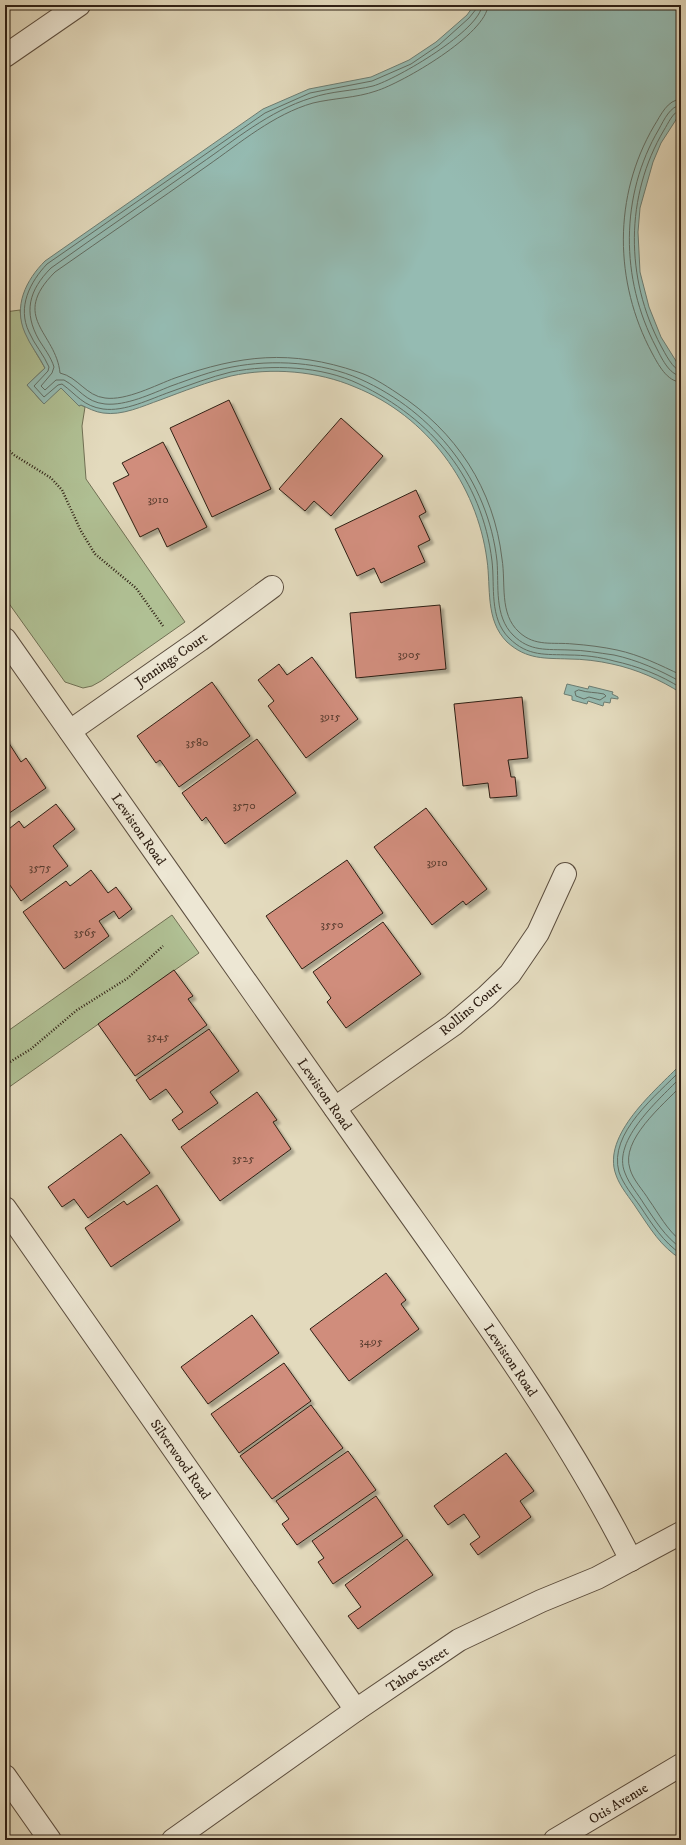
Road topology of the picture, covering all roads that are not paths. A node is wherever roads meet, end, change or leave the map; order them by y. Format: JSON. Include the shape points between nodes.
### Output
{"nodes":[{"id":1,"x":65,"y":9,"type":"edge"},
{"id":2,"x":5,"y":56,"type":"edge"},
{"id":3,"x":272,"y":587,"type":"dead end"},
{"id":4,"x":5,"y":639,"type":"edge"},
{"id":5,"x":70,"y":731,"type":"junction"},
{"id":6,"x":565,"y":874,"type":"dead end"},
{"id":7,"x":335,"y":1108,"type":"junction"},
{"id":8,"x":5,"y":1208,"type":"edge"},
{"id":9,"x":681,"y":1533,"type":"edge"},
{"id":10,"x":631,"y":1560,"type":"junction"},
{"id":11,"x":356,"y":1710,"type":"junction"},
{"id":12,"x":681,"y":1765,"type":"edge"},
{"id":13,"x":5,"y":1776,"type":"edge"},
{"id":14,"x":50,"y":1840,"type":"edge"},
{"id":15,"x":173,"y":1840,"type":"edge"},
{"id":16,"x":555,"y":1840,"type":"edge"}],
"edges":[{"from":1,"to":2,"type":"street"},
{"from":3,"to":5,"type":"street","name":"Jennings Court"},
{"from":4,"to":5,"type":"street","name":"Lewiston Road"},
{"from":5,"to":7,"type":"street","name":"Lewiston Road"},
{"from":6,"to":7,"type":"street","name":"Rollins Court","via":[[538,933],[510,974],[453,1025]]},
{"from":7,"to":10,"type":"street","name":"Lewiston Road","via":[[559,1431]]},
{"from":8,"to":11,"type":"street","name":"Silverwood Road"},
{"from":9,"to":10,"type":"street","name":"Tahoe Street"},
{"from":10,"to":11,"type":"street","name":"Tahoe Street","via":[[459,1640]]},
{"from":11,"to":15,"type":"street","name":"Tahoe Street"},
{"from":12,"to":16,"type":"street","name":"Otis Avenue"},
{"from":13,"to":14,"type":"street"}]}
